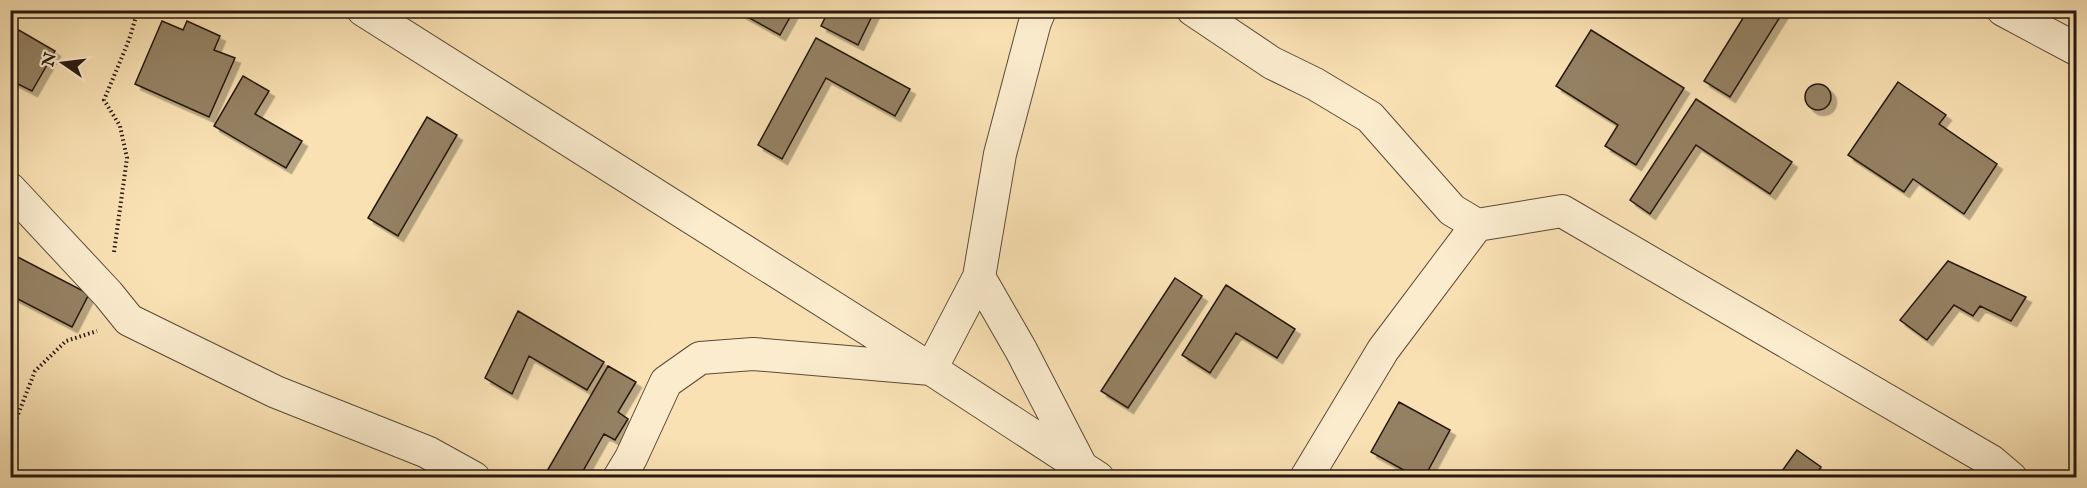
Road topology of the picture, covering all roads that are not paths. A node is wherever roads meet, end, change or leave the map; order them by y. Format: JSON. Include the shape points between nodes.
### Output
{"nodes":[{"id":1,"x":363,"y":10,"type":"edge"},
{"id":2,"x":1040,"y":10,"type":"edge"},
{"id":3,"x":1193,"y":10,"type":"edge"},
{"id":4,"x":2003,"y":10,"type":"edge"},
{"id":5,"x":2076,"y":49,"type":"edge"},
{"id":6,"x":10,"y":189,"type":"edge"},
{"id":7,"x":1477,"y":225,"type":"junction"},
{"id":8,"x":978,"y":278,"type":"junction"},
{"id":9,"x":931,"y":369,"type":"junction"},
{"id":10,"x":1090,"y":473,"type":"edge"},
{"id":11,"x":474,"y":477,"type":"edge"},
{"id":12,"x":619,"y":477,"type":"edge"},
{"id":13,"x":1306,"y":477,"type":"edge"},
{"id":14,"x":2012,"y":477,"type":"edge"}],
"edges":[{"from":1,"to":9,"type":"street"},
{"from":2,"to":8,"type":"street","via":[[1000,154]]},
{"from":3,"to":7,"type":"street","via":[[1272,63],[1370,117],[1452,210]]},
{"from":4,"to":5,"type":"street"},
{"from":6,"to":11,"type":"street","via":[[129,320],[276,392],[427,452]]},
{"from":7,"to":13,"type":"street","via":[[1383,350]]},
{"from":7,"to":14,"type":"street","via":[[1562,211],[1991,461]]},
{"from":8,"to":9,"type":"street"},
{"from":8,"to":10,"type":"street"},
{"from":9,"to":10,"type":"street"},
{"from":9,"to":12,"type":"street","via":[[753,354],[700,358],[666,382]]}]}
